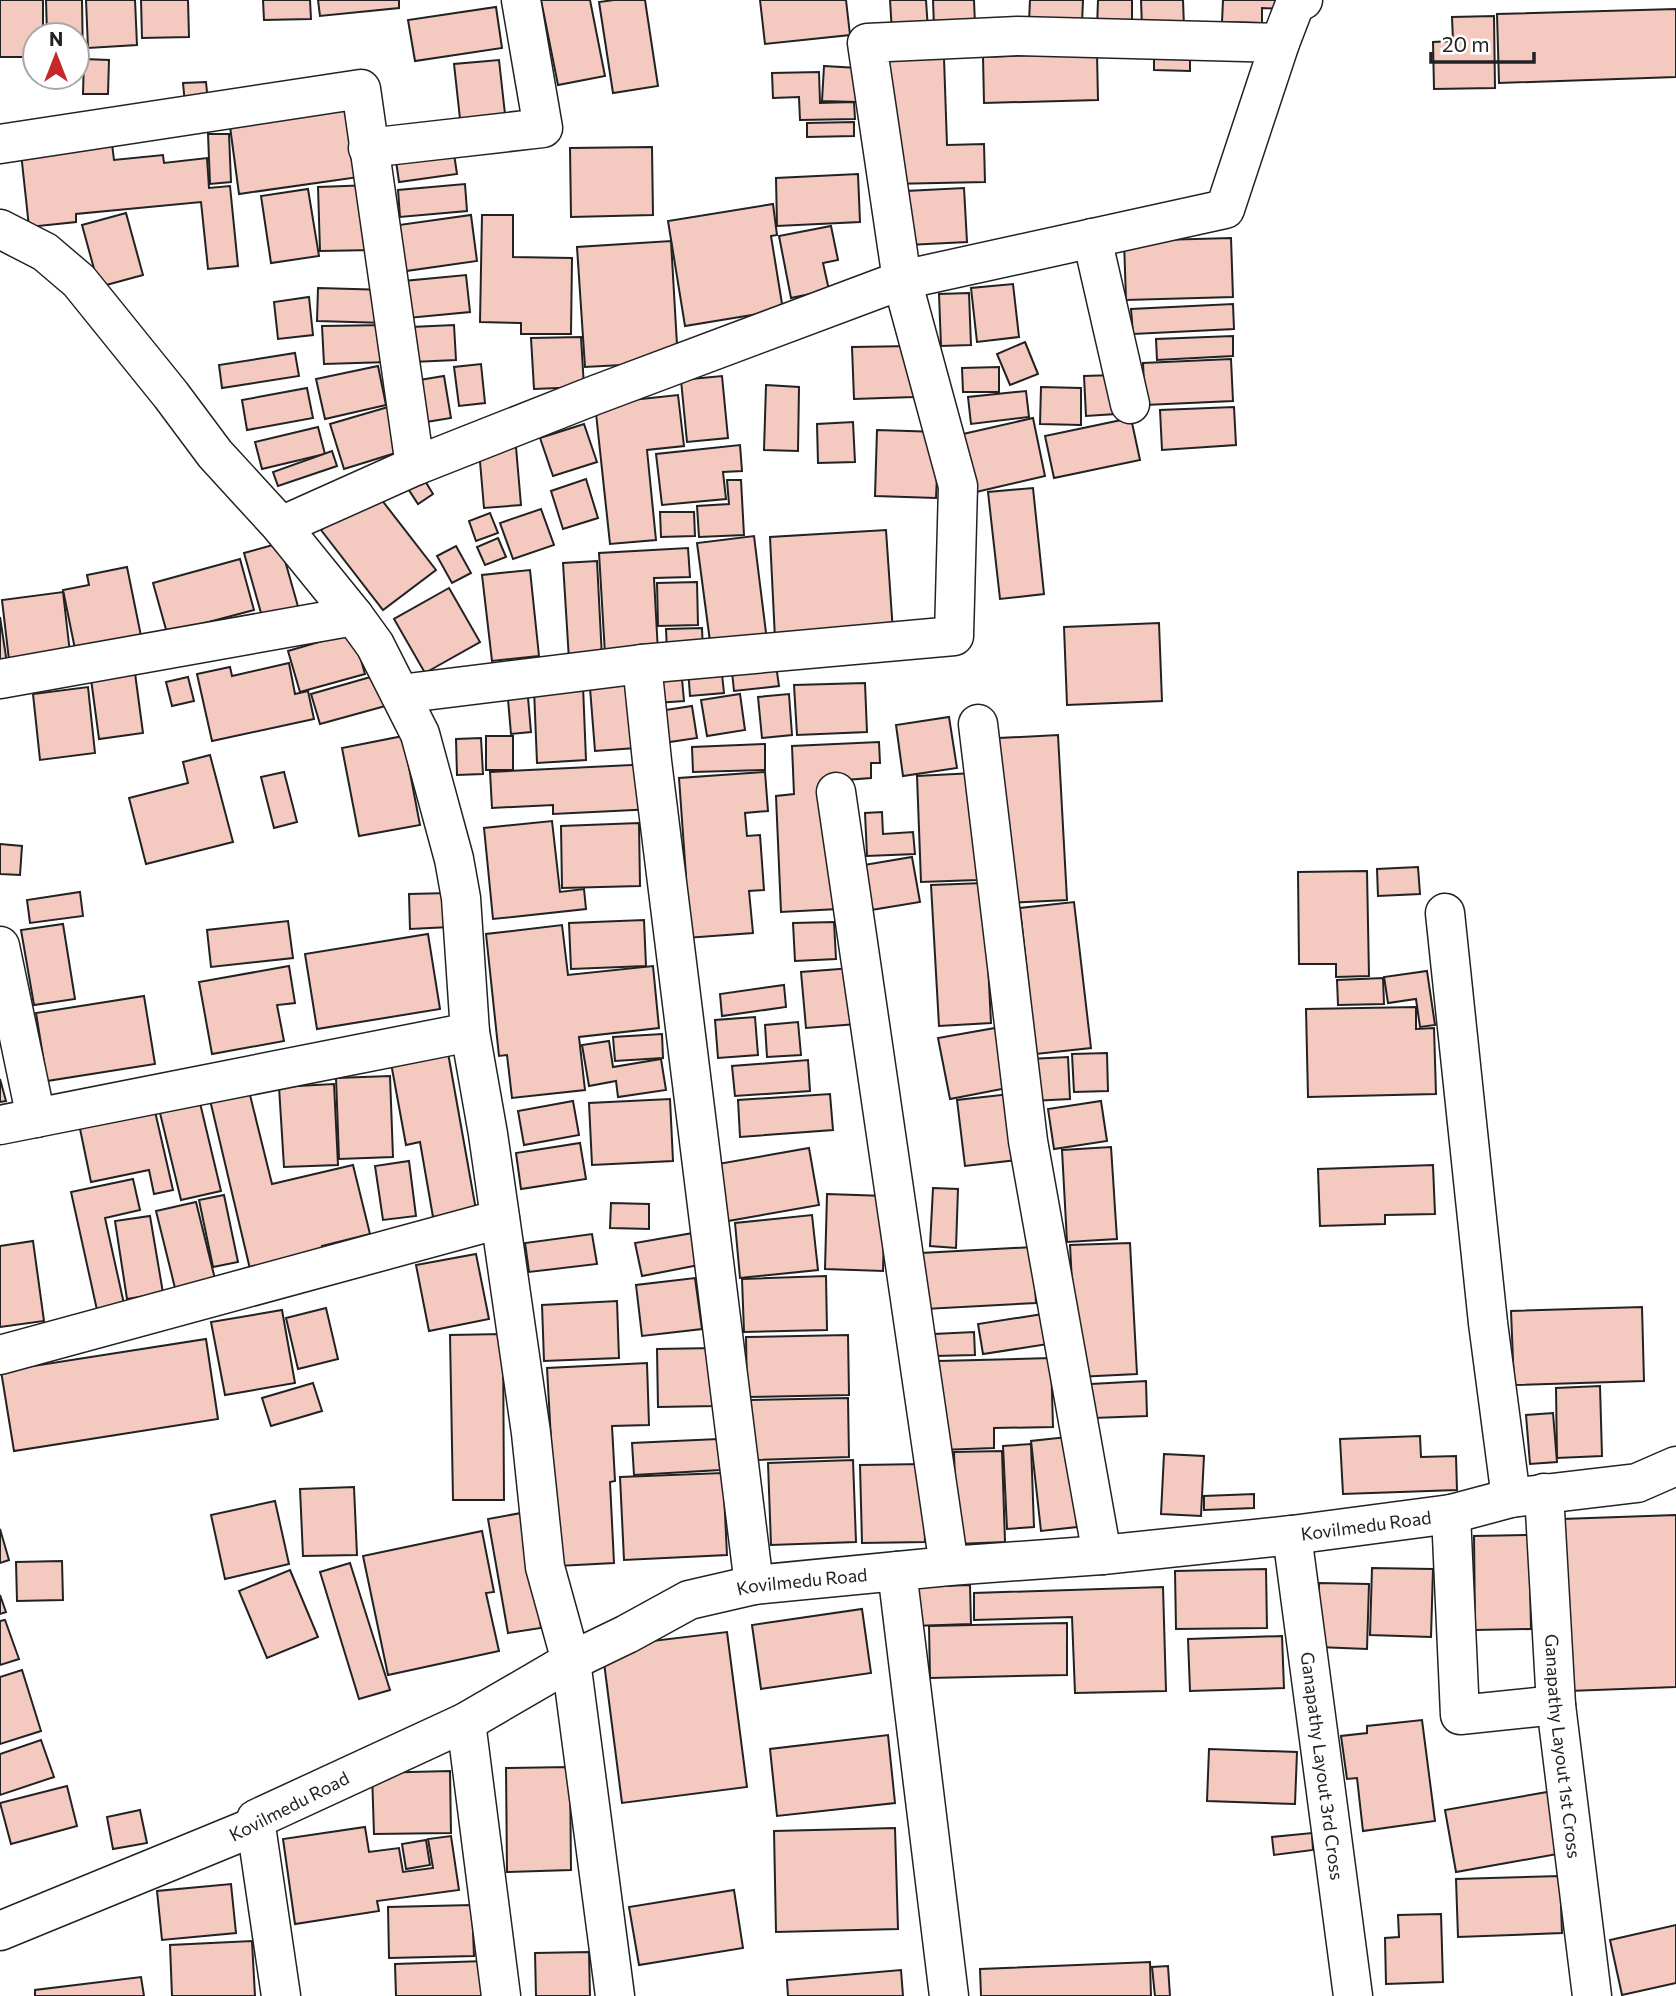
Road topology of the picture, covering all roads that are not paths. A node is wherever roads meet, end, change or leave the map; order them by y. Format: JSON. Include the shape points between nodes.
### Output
{"nodes":[{"id":1,"x":521,"y":0,"type":"edge"},
{"id":2,"x":1303,"y":0,"type":"edge"},
{"id":3,"x":1280,"y":43,"type":"junction"},
{"id":4,"x":0,"y":144,"type":"edge"},
{"id":5,"x":368,"y":148,"type":"junction"},
{"id":6,"x":0,"y":229,"type":"edge"},
{"id":7,"x":1092,"y":238,"type":"junction"},
{"id":8,"x":902,"y":280,"type":"junction"},
{"id":9,"x":1130,"y":404,"type":"dead end"},
{"id":10,"x":415,"y":466,"type":"junction"},
{"id":11,"x":281,"y":526,"type":"junction"},
{"id":12,"x":354,"y":616,"type":"junction"},
{"id":13,"x":642,"y":664,"type":"junction"},
{"id":14,"x":0,"y":679,"type":"edge"},
{"id":15,"x":400,"y":694,"type":"junction"},
{"id":16,"x":978,"y":724,"type":"dead end"},
{"id":17,"x":836,"y":792,"type":"dead end"},
{"id":18,"x":1446,"y":913,"type":"dead end"},
{"id":19,"x":0,"y":946,"type":"edge"},
{"id":20,"x":470,"y":1031,"type":"junction"},
{"id":21,"x":18,"y":1121,"type":"edge"},
{"id":22,"x":500,"y":1219,"type":"junction"},
{"id":23,"x":0,"y":1355,"type":"edge"},
{"id":24,"x":1676,"y":1466,"type":"edge"},
{"id":25,"x":1527,"y":1496,"type":"junction"},
{"id":26,"x":1451,"y":1514,"type":"junction"},
{"id":27,"x":1292,"y":1535,"type":"junction"},
{"id":28,"x":1102,"y":1555,"type":"junction"},
{"id":29,"x":949,"y":1566,"type":"junction"},
{"id":30,"x":897,"y":1571,"type":"junction"},
{"id":31,"x":754,"y":1585,"type":"junction"},
{"id":32,"x":571,"y":1661,"type":"junction"},
{"id":33,"x":1556,"y":1705,"type":"junction"},
{"id":34,"x":466,"y":1722,"type":"junction"},
{"id":35,"x":256,"y":1826,"type":"junction"},
{"id":36,"x":0,"y":1931,"type":"edge"},
{"id":37,"x":281,"y":1996,"type":"edge"},
{"id":38,"x":501,"y":1996,"type":"edge"},
{"id":39,"x":615,"y":1996,"type":"edge"},
{"id":40,"x":948,"y":1996,"type":"edge"},
{"id":41,"x":1353,"y":1996,"type":"edge"},
{"id":42,"x":1592,"y":1996,"type":"edge"}],
"edges":[{"from":1,"to":5,"type":"street","via":[[543,128]]},
{"from":2,"to":3,"type":"street","via":[[1296,4]]},
{"from":3,"to":7,"type":"street","via":[[1225,209]]},
{"from":3,"to":8,"type":"street","via":[[1018,36],[867,43]]},
{"from":4,"to":5,"type":"street","via":[[361,89]]},
{"from":5,"to":10,"type":"street"},
{"from":6,"to":11,"type":"street","via":[[45,252],[79,281],[215,454]]},
{"from":7,"to":8,"type":"street"},
{"from":7,"to":9,"type":"street"},
{"from":8,"to":10,"type":"street"},
{"from":8,"to":13,"type":"street","via":[[958,486],[954,636]]},
{"from":10,"to":11,"type":"street"},
{"from":11,"to":12,"type":"street"},
{"from":12,"to":14,"type":"street"},
{"from":12,"to":15,"type":"street"},
{"from":13,"to":15,"type":"street"},
{"from":13,"to":31,"type":"street"},
{"from":15,"to":20,"type":"street","via":[[420,734],[454,859]]},
{"from":16,"to":28,"type":"street","via":[[1028,1141]]},
{"from":17,"to":29,"type":"street"},
{"from":18,"to":25,"type":"street","name":"Ganapathy Layout 1st Cross","via":[[1476,1219]]},
{"from":19,"to":21,"type":"street"},
{"from":20,"to":21,"type":"street"},
{"from":20,"to":22,"type":"street"},
{"from":22,"to":23,"type":"street"},
{"from":22,"to":32,"type":"street","via":[[545,1567]]},
{"from":24,"to":25,"type":"street","name":"Kovilmedu Road","via":[[1637,1483]]},
{"from":25,"to":26,"type":"street","name":"Kovilmedu Road"},
{"from":25,"to":33,"type":"street","name":"Ganapathy Layout 1st Cross"},
{"from":26,"to":27,"type":"street","name":"Kovilmedu Road"},
{"from":26,"to":33,"type":"street","via":[[1460,1714]]},
{"from":27,"to":28,"type":"street","name":"Kovilmedu Road"},
{"from":27,"to":41,"type":"street","name":"Ganapathy Layout 3rd Cross"},
{"from":28,"to":29,"type":"street","name":"Kovilmedu Road"},
{"from":29,"to":30,"type":"street","name":"Kovilmedu Road"},
{"from":30,"to":31,"type":"street","name":"Kovilmedu Road"},
{"from":30,"to":40,"type":"street"},
{"from":31,"to":32,"type":"street","name":"Kovilmedu Road","via":[[689,1600]]},
{"from":32,"to":34,"type":"street","name":"Kovilmedu Road"},
{"from":32,"to":39,"type":"street"},
{"from":33,"to":42,"type":"street","name":"Ganapathy Layout 1st Cross"},
{"from":34,"to":35,"type":"street","name":"Kovilmedu Road","via":[[256,1819]]},
{"from":34,"to":38,"type":"street"},
{"from":35,"to":36,"type":"street","name":"Kovilmedu Road"},
{"from":35,"to":37,"type":"street"}]}
